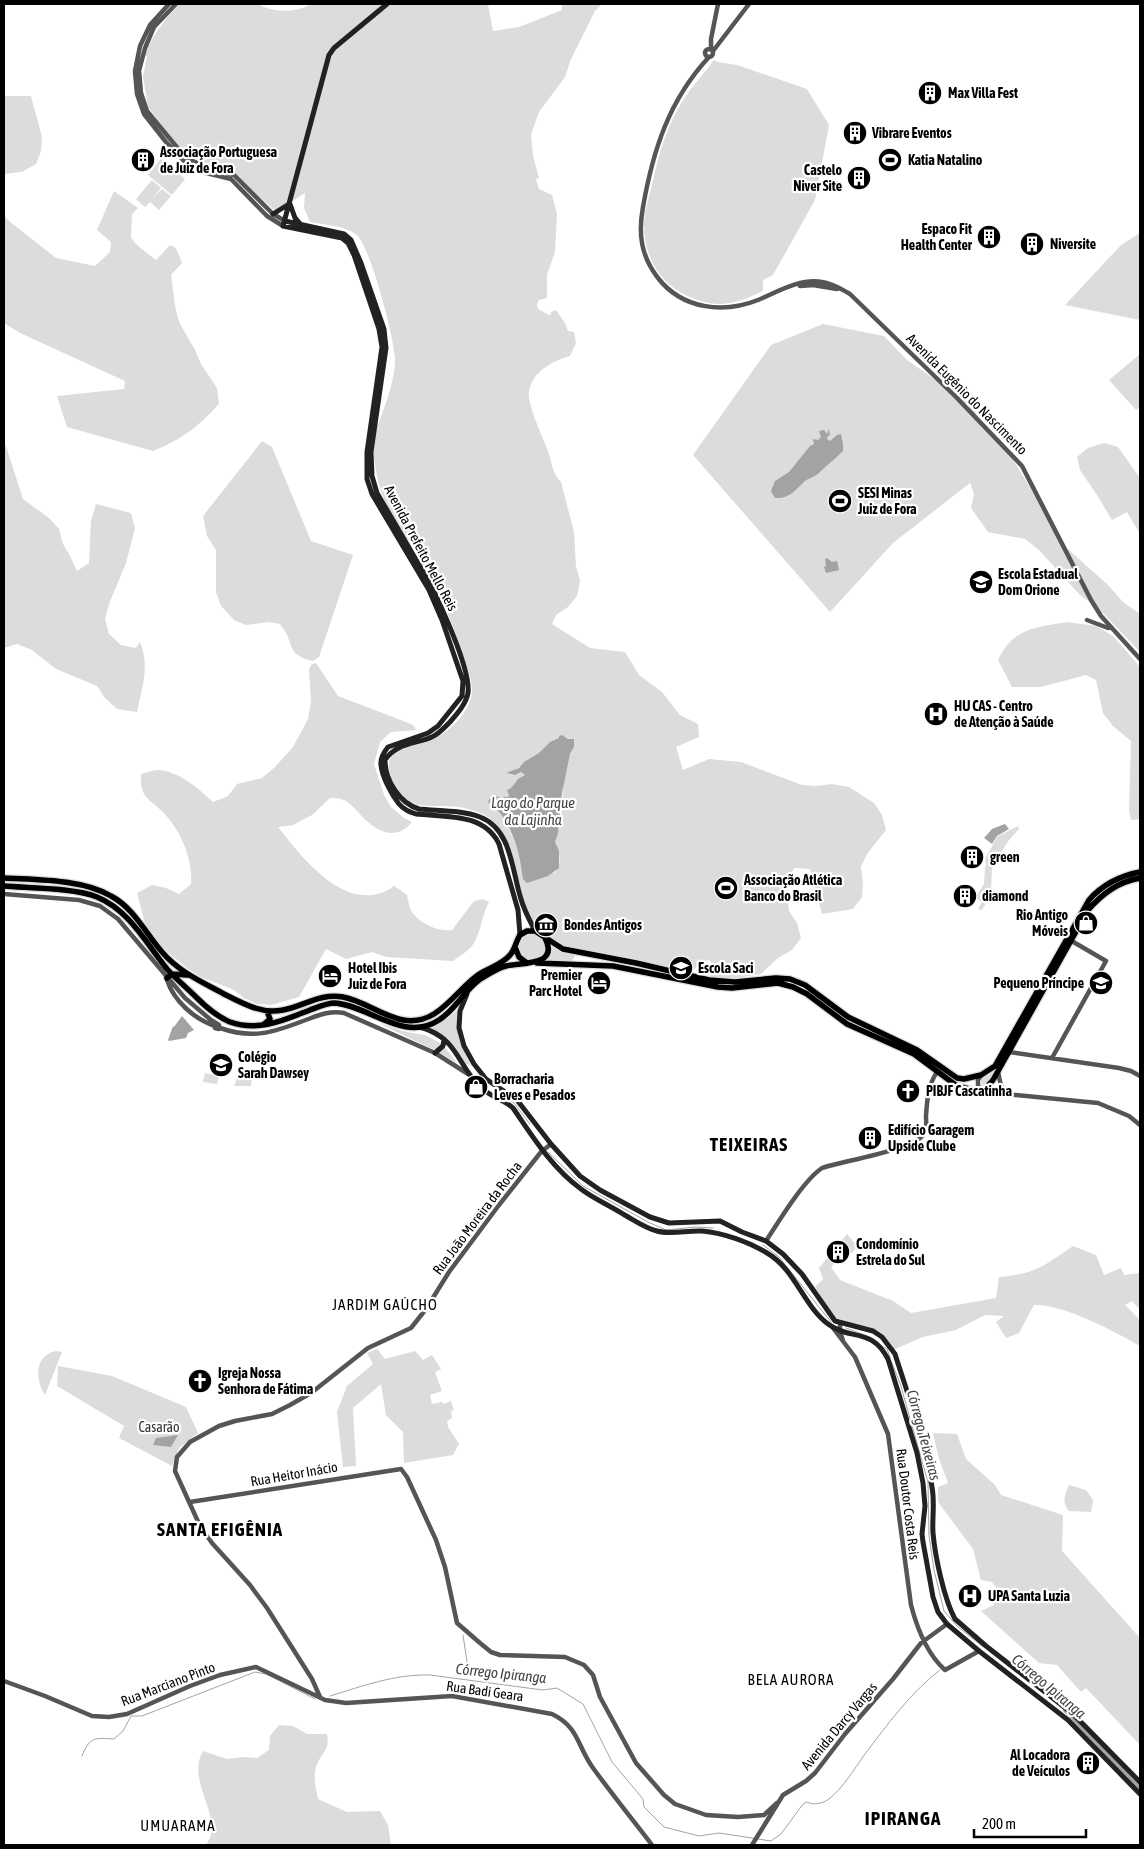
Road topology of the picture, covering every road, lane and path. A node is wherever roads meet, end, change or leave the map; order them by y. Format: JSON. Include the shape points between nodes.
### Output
{"nodes":[{"id":1,"x":170,"y":4,"type":"edge"},
{"id":2,"x":176,"y":4,"type":"edge"},
{"id":3,"x":387,"y":4,"type":"edge"},
{"id":4,"x":718,"y":4,"type":"edge"},
{"id":5,"x":749,"y":4,"type":"edge"},
{"id":6,"x":709,"y":52,"type":"junction"},
{"id":7,"x":289,"y":204,"type":"junction"},
{"id":8,"x":273,"y":214,"type":"junction"},
{"id":9,"x":284,"y":223,"type":"junction"},
{"id":10,"x":301,"y":225,"type":"junction"},
{"id":11,"x":1070,"y":558,"type":"junction"},
{"id":12,"x":1087,"y":620,"type":"dead end"},
{"id":13,"x":1108,"y":628,"type":"junction"},
{"id":14,"x":1131,"y":649,"type":"junction"},
{"id":15,"x":1140,"y":659,"type":"edge"},
{"id":16,"x":1140,"y":872,"type":"edge"},
{"id":17,"x":4,"y":878,"type":"edge"},
{"id":18,"x":1140,"y":878,"type":"edge"},
{"id":19,"x":4,"y":886,"type":"edge"},
{"id":20,"x":4,"y":894,"type":"edge"},
{"id":21,"x":535,"y":931,"type":"junction"},
{"id":22,"x":520,"y":935,"type":"junction"},
{"id":23,"x":544,"y":936,"type":"junction"},
{"id":24,"x":1069,"y":940,"type":"junction"},
{"id":25,"x":515,"y":945,"type":"junction"},
{"id":26,"x":576,"y":953,"type":"junction"},
{"id":27,"x":534,"y":963,"type":"junction"},
{"id":28,"x":572,"y":963,"type":"junction"},
{"id":29,"x":169,"y":976,"type":"junction"},
{"id":30,"x":191,"y":977,"type":"junction"},
{"id":31,"x":471,"y":987,"type":"junction"},
{"id":32,"x":185,"y":998,"type":"junction"},
{"id":33,"x":180,"y":1002,"type":"junction"},
{"id":34,"x":267,"y":1011,"type":"junction"},
{"id":35,"x":223,"y":1018,"type":"junction"},
{"id":36,"x":217,"y":1026,"type":"junction"},
{"id":37,"x":261,"y":1026,"type":"junction"},
{"id":38,"x":419,"y":1027,"type":"junction"},
{"id":39,"x":444,"y":1039,"type":"junction"},
{"id":40,"x":1009,"y":1052,"type":"junction"},
{"id":41,"x":435,"y":1053,"type":"junction"},
{"id":42,"x":1052,"y":1058,"type":"junction"},
{"id":43,"x":458,"y":1067,"type":"junction"},
{"id":44,"x":465,"y":1067,"type":"junction"},
{"id":45,"x":998,"y":1072,"type":"junction"},
{"id":46,"x":935,"y":1075,"type":"junction"},
{"id":47,"x":470,"y":1076,"type":"junction"},
{"id":48,"x":979,"y":1076,"type":"junction"},
{"id":49,"x":1140,"y":1076,"type":"edge"},
{"id":50,"x":497,"y":1086,"type":"junction"},
{"id":51,"x":982,"y":1090,"type":"junction"},
{"id":52,"x":1011,"y":1094,"type":"junction"},
{"id":53,"x":1140,"y":1125,"type":"edge"},
{"id":54,"x":540,"y":1132,"type":"junction"},
{"id":55,"x":533,"y":1138,"type":"junction"},
{"id":56,"x":551,"y":1144,"type":"junction"},
{"id":57,"x":543,"y":1151,"type":"junction"},
{"id":58,"x":720,"y":1221,"type":"junction"},
{"id":59,"x":742,"y":1232,"type":"junction"},
{"id":60,"x":716,"y":1234,"type":"junction"},
{"id":61,"x":727,"y":1237,"type":"junction"},
{"id":62,"x":766,"y":1241,"type":"junction"},
{"id":63,"x":754,"y":1247,"type":"junction"},
{"id":64,"x":838,"y":1322,"type":"junction"},
{"id":65,"x":832,"y":1327,"type":"junction"},
{"id":66,"x":840,"y":1331,"type":"junction"},
{"id":67,"x":843,"y":1341,"type":"junction"},
{"id":68,"x":190,"y":1502,"type":"junction"},
{"id":69,"x":951,"y":1621,"type":"junction"},
{"id":70,"x":924,"y":1641,"type":"junction"},
{"id":71,"x":979,"y":1651,"type":"junction"},
{"id":72,"x":256,"y":1667,"type":"joint"},
{"id":73,"x":4,"y":1681,"type":"edge"},
{"id":74,"x":320,"y":1697,"type":"junction"},
{"id":75,"x":1093,"y":1740,"type":"junction"},
{"id":76,"x":1140,"y":1782,"type":"edge"},
{"id":77,"x":1140,"y":1794,"type":"edge"},
{"id":78,"x":777,"y":1803,"type":"junction"},
{"id":79,"x":752,"y":1844,"type":"edge"},
{"id":80,"x":652,"y":1845,"type":"edge"}],
"edges":[{"from":1,"to":9,"type":"street","name":"Avenida Prefeito Mello Reis","via":[[150,25],[140,46],[135,71],[137,94],[144,114],[183,160],[198,171],[231,179],[267,216]]},
{"from":2,"to":8,"type":"street","name":"Avenida Prefeito Mello Reis","via":[[154,27],[145,48],[140,71],[141,93],[147,111],[184,157],[234,175]]},
{"from":3,"to":7,"type":"main road","via":[[329,55]]},
{"from":4,"to":6,"type":"street"},
{"from":5,"to":6,"type":"street","name":"Avenida Eugênio do Nascimento"},
{"from":6,"to":11,"type":"street","name":"Avenida Eugênio do Nascimento","via":[[679,97],[661,133],[646,186],[641,243],[663,283],[691,303],[711,308],[728,308],[777,291],[813,284],[842,289],[850,294],[1022,466]]},
{"from":7,"to":8,"type":"main road"},
{"from":7,"to":9,"type":"main road"},
{"from":7,"to":10,"type":"main road"},
{"from":8,"to":9,"type":"street","name":"Avenida Prefeito Mello Reis"},
{"from":9,"to":10,"type":"main road","name":"Avenida Prefeito Mello Reis"},
{"from":9,"to":22,"type":"main road","name":"Avenida Prefeito Mello Reis","via":[[342,238],[354,255],[380,330],[382,347],[367,452],[367,479],[372,494],[429,590],[463,681],[462,696],[438,726],[428,733],[388,747],[381,766],[390,791],[408,812],[472,820],[484,825],[495,836],[518,910]]},
{"from":10,"to":21,"type":"main road","name":"Avenida Prefeito Mello Reis","via":[[344,234],[351,240],[361,263],[384,329],[386,348],[371,452],[372,476],[377,493],[436,595],[468,683],[466,699],[456,715],[433,736],[389,754],[387,774],[403,801],[411,807],[470,814],[487,820],[495,827],[508,847],[521,899]]},
{"from":11,"to":13,"type":"street","name":"Avenida Eugênio do Nascimento","via":[[1089,601]]},
{"from":11,"to":14,"type":"street","name":"Avenida Eugênio do Nascimento","via":[[1098,611]]},
{"from":12,"to":13,"type":"street"},
{"from":13,"to":14,"type":"street","name":"Avenida Eugênio do Nascimento"},
{"from":14,"to":15,"type":"street","name":"Avenida Eugênio do Nascimento"},
{"from":16,"to":24,"type":"main road","via":[[1118,878],[1096,892],[1083,908]]},
{"from":17,"to":30,"type":"main road","via":[[76,884],[110,895],[124,905],[167,958]]},
{"from":18,"to":24,"type":"main road","via":[[1113,887],[1098,899]]},
{"from":19,"to":29,"type":"main road","via":[[82,892],[105,900],[131,922]]},
{"from":20,"to":29,"type":"street","via":[[79,900],[100,906],[122,923]]},
{"from":21,"to":22,"type":"main road"},
{"from":21,"to":23,"type":"main road"},
{"from":22,"to":25,"type":"main road"},
{"from":23,"to":26,"type":"main road","via":[[563,949]]},
{"from":23,"to":27,"type":"main road","via":[[547,952]]},
{"from":24,"to":40,"type":"main road"},
{"from":24,"to":42,"type":"street","via":[[1106,961]]},
{"from":24,"to":48,"type":"main road","via":[[994,1066]]},
{"from":25,"to":27,"type":"main road","via":[[519,957]]},
{"from":25,"to":34,"type":"main road","via":[[504,961],[469,982],[439,1012],[423,1019],[404,1020],[334,996],[291,1010]]},
{"from":26,"to":28,"type":"main road"},
{"from":26,"to":48,"type":"main road","via":[[724,982],[790,979],[848,1017],[905,1043],[957,1078]]},
{"from":27,"to":28,"type":"main road"},
{"from":27,"to":31,"type":"main road","via":[[506,966]]},
{"from":28,"to":46,"type":"main road","via":[[613,966],[718,987],[786,984],[801,990],[847,1024],[914,1054]]},
{"from":29,"to":30,"type":"main road"},
{"from":29,"to":32,"type":"street"},
{"from":29,"to":33,"type":"street","via":[[170,986]]},
{"from":29,"to":35,"type":"main road"},
{"from":30,"to":34,"type":"main road","via":[[249,1006]]},
{"from":31,"to":38,"type":"main road","via":[[446,1015]]},
{"from":31,"to":50,"type":"main road","via":[[463,1001],[460,1035],[482,1076]]},
{"from":32,"to":33,"type":"street"},
{"from":32,"to":36,"type":"street"},
{"from":33,"to":36,"type":"street","via":[[199,1018]]},
{"from":34,"to":37,"type":"main road","via":[[270,1019]]},
{"from":35,"to":36,"type":"street"},
{"from":35,"to":37,"type":"main road","via":[[243,1025]]},
{"from":36,"to":41,"type":"street","via":[[238,1034],[265,1034],[338,1011]]},
{"from":37,"to":38,"type":"main road","via":[[333,1003],[399,1026]]},
{"from":38,"to":39,"type":"main road"},
{"from":39,"to":41,"type":"main road","via":[[443,1046]]},
{"from":39,"to":44,"type":"main road"},
{"from":40,"to":42,"type":"street"},
{"from":40,"to":45,"type":"main road"},
{"from":41,"to":43,"type":"street"},
{"from":42,"to":49,"type":"street","via":[[1119,1068]]},
{"from":43,"to":44,"type":"street"},
{"from":43,"to":47,"type":"street"},
{"from":44,"to":47,"type":"main road"},
{"from":44,"to":50,"type":"main road","via":[[473,1068],[485,1081]]},
{"from":45,"to":51,"type":"main road"},
{"from":45,"to":52,"type":"street","via":[[1001,1086]]},
{"from":46,"to":48,"type":"main road","via":[[942,1071],[961,1081]]},
{"from":46,"to":51,"type":"main road","via":[[972,1092]]},
{"from":46,"to":62,"type":"street","via":[[922,1137],[902,1147],[822,1168],[795,1199]]},
{"from":47,"to":55,"type":"main road","via":[[485,1091],[513,1108]]},
{"from":48,"to":51,"type":"street"},
{"from":50,"to":54,"type":"main road","via":[[517,1100]]},
{"from":51,"to":52,"type":"street"},
{"from":52,"to":53,"type":"street","via":[[1098,1103],[1129,1116]]},
{"from":54,"to":55,"type":"street"},
{"from":54,"to":56,"type":"main road"},
{"from":55,"to":57,"type":"main road"},
{"from":56,"to":57,"type":"street","name":"Rua João Moreira da Rocha"},
{"from":56,"to":58,"type":"main road","via":[[587,1181],[650,1217],[669,1223]]},
{"from":57,"to":60,"type":"main road","via":[[581,1189],[646,1227],[658,1232],[702,1231]]},
{"from":57,"to":68,"type":"street","name":"Rua João Moreira da Rocha","via":[[407,1330],[368,1348],[311,1393],[290,1405],[272,1414],[220,1426],[190,1442],[177,1457],[175,1471]]},
{"from":58,"to":59,"type":"main road"},
{"from":58,"to":60,"type":"main road"},
{"from":59,"to":61,"type":"main road"},
{"from":59,"to":62,"type":"main road"},
{"from":60,"to":61,"type":"main road"},
{"from":61,"to":63,"type":"main road"},
{"from":62,"to":63,"type":"main road"},
{"from":62,"to":64,"type":"main road","via":[[802,1274]]},
{"from":63,"to":65,"type":"main road","via":[[776,1258],[818,1316]]},
{"from":64,"to":65,"type":"street"},
{"from":64,"to":66,"type":"street","name":"Rua Doutor Costa Reis"},
{"from":64,"to":69,"type":"main road","via":[[873,1331],[895,1354],[926,1454],[934,1502],[933,1535]]},
{"from":65,"to":66,"type":"main road"},
{"from":65,"to":67,"type":"street","name":"Rua Doutor Costa Reis"},
{"from":66,"to":67,"type":"street","name":"Rua Doutor Costa Reis"},
{"from":66,"to":69,"type":"main road","via":[[872,1339],[888,1359],[923,1483],[922,1534],[933,1597],[938,1612]]},
{"from":67,"to":70,"type":"street","name":"Rua Doutor Costa Reis","via":[[855,1357],[888,1434],[911,1605]]},
{"from":68,"to":74,"type":"street","via":[[200,1526],[250,1585],[312,1679]]},
{"from":68,"to":78,"type":"street","name":"Rua Heitor Inácio","via":[[401,1469],[436,1540],[457,1622],[480,1644],[500,1654],[565,1657],[584,1665],[593,1675],[600,1697],[636,1763],[675,1804],[706,1815],[738,1816],[764,1815]]},
{"from":69,"to":70,"type":"street","name":"Avenida Darcy Vargas"},
{"from":69,"to":71,"type":"main road"},
{"from":69,"to":75,"type":"main road","via":[[1073,1714]]},
{"from":70,"to":71,"type":"street","name":"Rua Doutor Costa Reis","via":[[945,1670]]},
{"from":70,"to":78,"type":"street","name":"Avenida Darcy Vargas","via":[[806,1782],[785,1793]]},
{"from":71,"to":75,"type":"main road"},
{"from":72,"to":73,"type":"street","name":"Rua Marciano Pinto","via":[[220,1675],[127,1714],[109,1717],[92,1716]]},
{"from":72,"to":74,"type":"street","name":"Rua Badi Geara"},
{"from":74,"to":80,"type":"street","name":"Rua Badi Geara","via":[[337,1703],[452,1696],[552,1714],[574,1731],[591,1765]]},
{"from":75,"to":76,"type":"main road"},
{"from":75,"to":77,"type":"main road"},
{"from":78,"to":79,"type":"street","name":"Avenida Darcy Vargas"}]}
